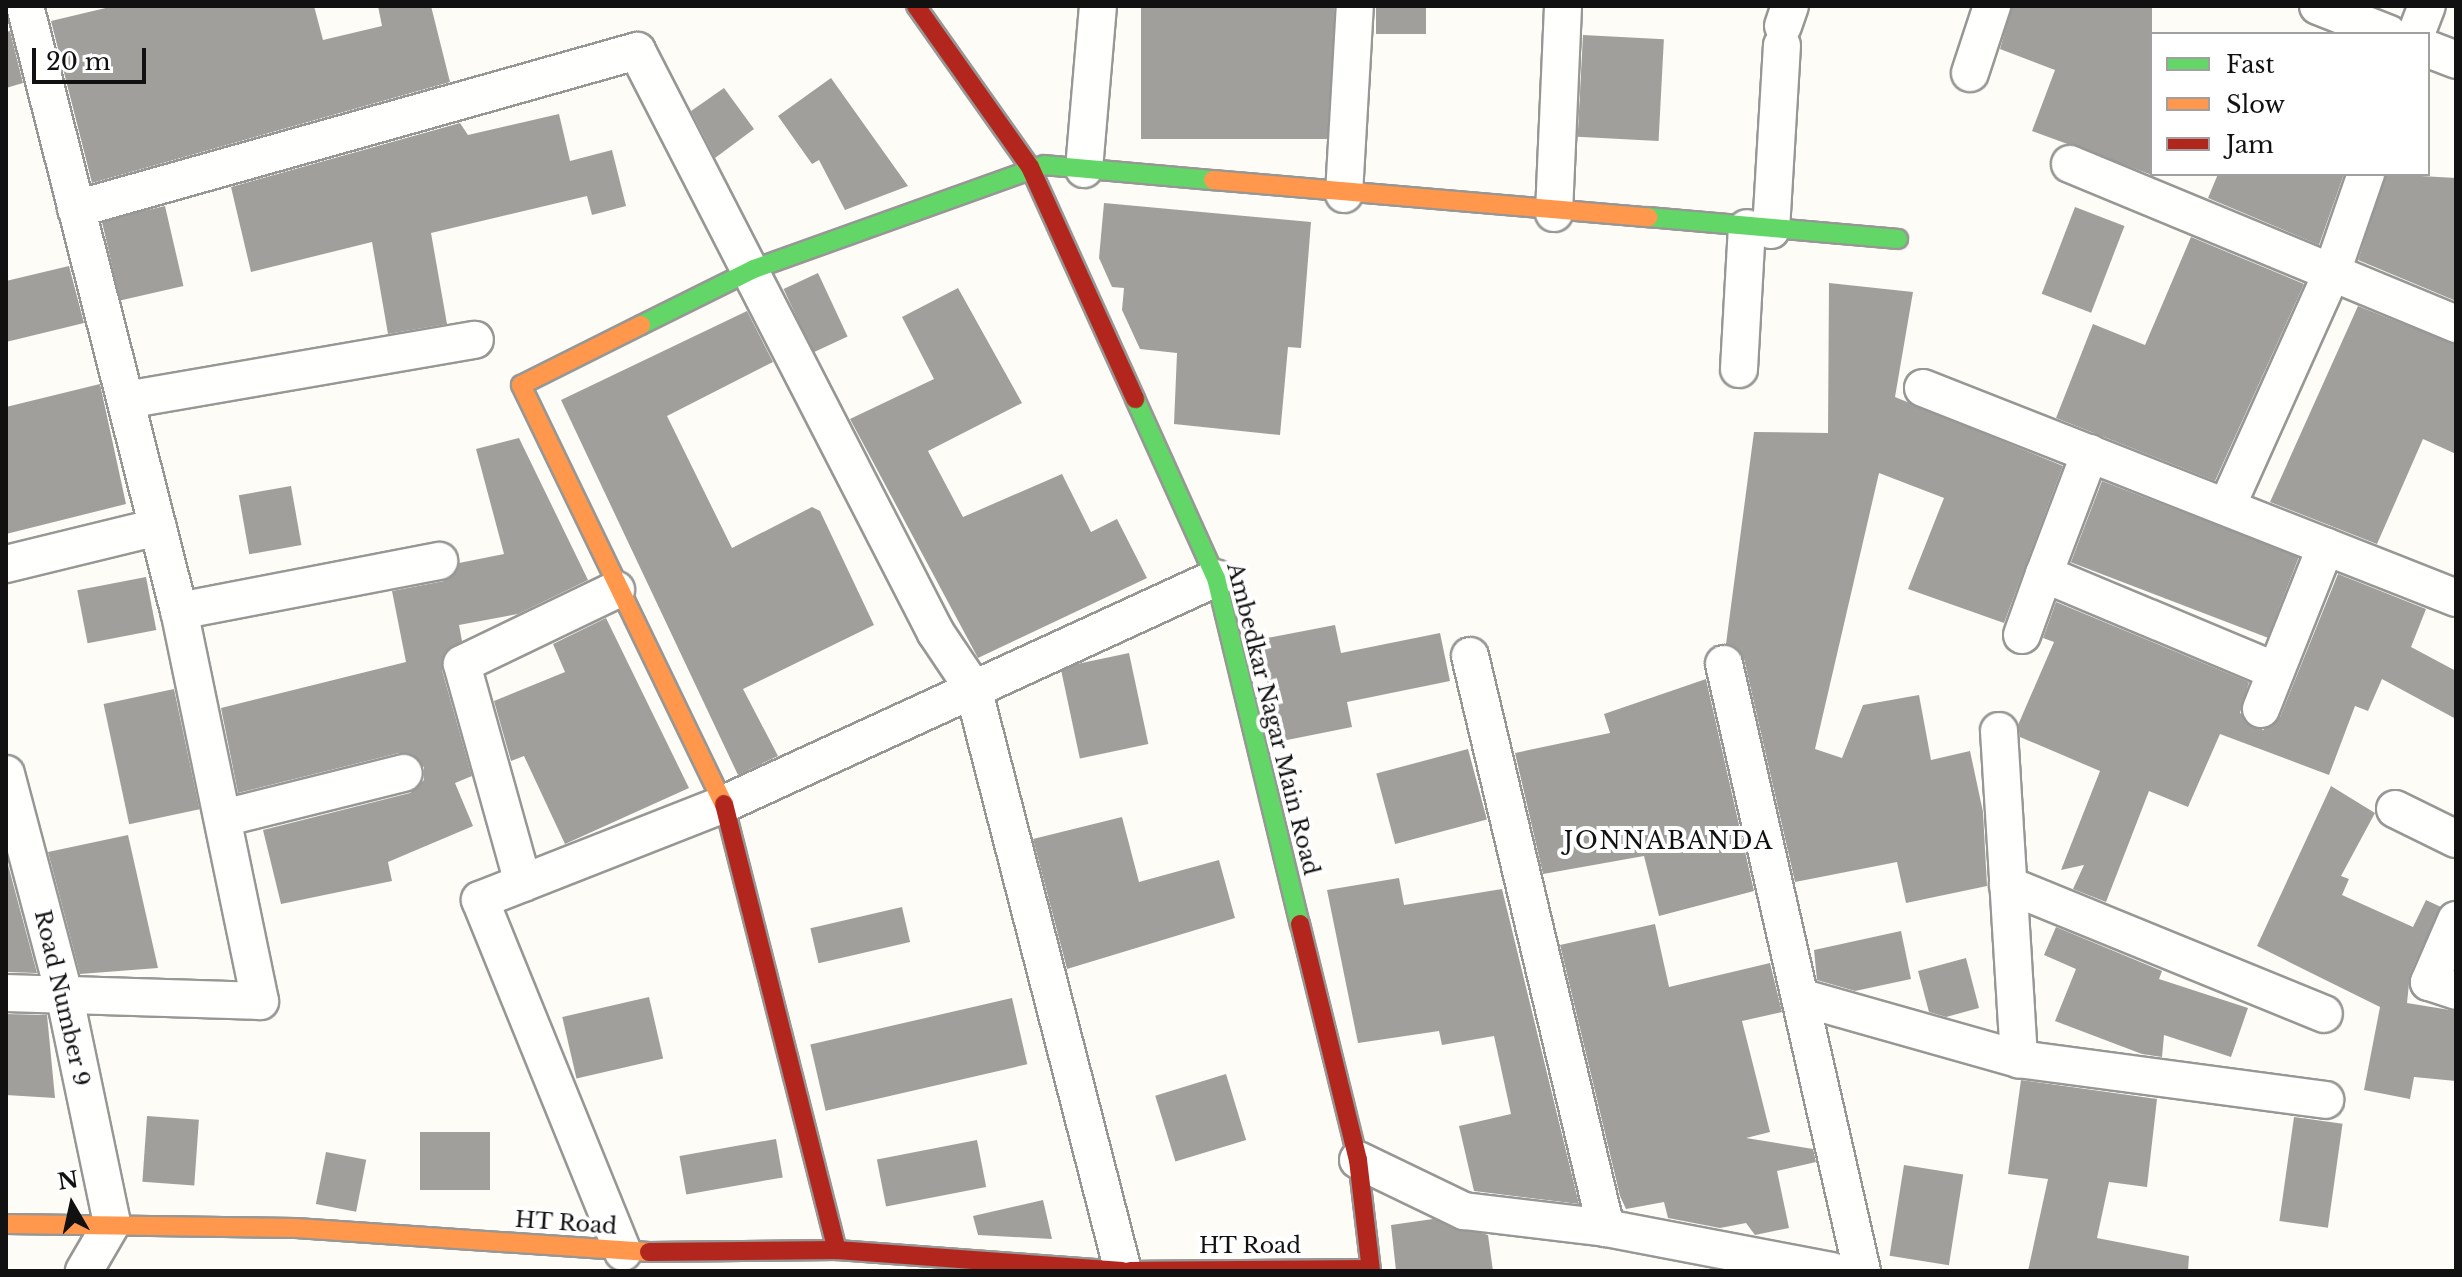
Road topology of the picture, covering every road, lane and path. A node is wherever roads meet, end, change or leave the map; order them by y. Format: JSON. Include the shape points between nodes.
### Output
{"nodes":[{"id":1,"x":25,"y":6,"type":"edge"},
{"id":2,"x":916,"y":6,"type":"edge"},
{"id":3,"x":1098,"y":6,"type":"edge"},
{"id":4,"x":1355,"y":6,"type":"edge"},
{"id":5,"x":1563,"y":6,"type":"edge"},
{"id":6,"x":1992,"y":6,"type":"edge"},
{"id":7,"x":2318,"y":6,"type":"edge"},
{"id":8,"x":2427,"y":6,"type":"edge"},
{"id":9,"x":1785,"y":26,"type":"edge"},
{"id":10,"x":2384,"y":32,"type":"edge"},
{"id":11,"x":2417,"y":32,"type":"edge"},
{"id":12,"x":2430,"y":50,"type":"edge"},
{"id":13,"x":2456,"y":60,"type":"edge"},
{"id":14,"x":1970,"y":73,"type":"dead end"},
{"id":15,"x":2070,"y":164,"type":"dead end"},
{"id":16,"x":1030,"y":167,"type":"junction"},
{"id":17,"x":1084,"y":169,"type":"junction"},
{"id":18,"x":2365,"y":176,"type":"edge"},
{"id":19,"x":1344,"y":194,"type":"junction"},
{"id":20,"x":76,"y":209,"type":"junction"},
{"id":21,"x":1554,"y":213,"type":"junction"},
{"id":22,"x":1759,"y":229,"type":"junction"},
{"id":23,"x":1898,"y":239,"type":"dead end"},
{"id":24,"x":754,"y":269,"type":"junction"},
{"id":25,"x":2332,"y":272,"type":"junction"},
{"id":26,"x":2456,"y":324,"type":"edge"},
{"id":27,"x":475,"y":340,"type":"dead end"},
{"id":28,"x":1739,"y":369,"type":"dead end"},
{"id":29,"x":1923,"y":388,"type":"dead end"},
{"id":30,"x":126,"y":400,"type":"junction"},
{"id":31,"x":2090,"y":453,"type":"junction"},
{"id":32,"x":2227,"y":506,"type":"junction"},
{"id":33,"x":158,"y":527,"type":"junction"},
{"id":34,"x":2326,"y":546,"type":"junction"},
{"id":35,"x":439,"y":561,"type":"dead end"},
{"id":36,"x":6,"y":564,"type":"edge"},
{"id":37,"x":2044,"y":574,"type":"junction"},
{"id":38,"x":1216,"y":578,"type":"junction"},
{"id":39,"x":616,"y":590,"type":"junction"},
{"id":40,"x":2456,"y":598,"type":"edge"},
{"id":41,"x":179,"y":611,"type":"junction"},
{"id":42,"x":2022,"y":635,"type":"dead end"},
{"id":43,"x":1470,"y":656,"type":"dead end"},
{"id":44,"x":1724,"y":664,"type":"dead end"},
{"id":45,"x":2274,"y":670,"type":"junction"},
{"id":46,"x":973,"y":688,"type":"junction"},
{"id":47,"x":2261,"y":709,"type":"dead end"},
{"id":48,"x":1999,"y":731,"type":"dead end"},
{"id":49,"x":404,"y":773,"type":"dead end"},
{"id":50,"x":6,"y":774,"type":"edge"},
{"id":51,"x":724,"y":804,"type":"junction"},
{"id":52,"x":2395,"y":809,"type":"dead end"},
{"id":53,"x":227,"y":817,"type":"junction"},
{"id":54,"x":2456,"y":839,"type":"edge"},
{"id":55,"x":523,"y":883,"type":"junction"},
{"id":56,"x":2008,"y":885,"type":"junction"},
{"id":57,"x":2456,"y":920,"type":"edge"},
{"id":58,"x":2456,"y":991,"type":"edge"},
{"id":59,"x":6,"y":993,"type":"edge"},
{"id":60,"x":65,"y":998,"type":"junction"},
{"id":61,"x":1803,"y":998,"type":"junction"},
{"id":62,"x":2324,"y":1014,"type":"dead end"},
{"id":63,"x":2019,"y":1059,"type":"junction"},
{"id":64,"x":2325,"y":1100,"type":"dead end"},
{"id":65,"x":1358,"y":1160,"type":"junction"},
{"id":66,"x":112,"y":1223,"type":"junction"},
{"id":67,"x":6,"y":1224,"type":"edge"},
{"id":68,"x":1606,"y":1228,"type":"junction"},
{"id":69,"x":837,"y":1250,"type":"junction"},
{"id":70,"x":623,"y":1252,"type":"junction"},
{"id":71,"x":1370,"y":1270,"type":"edge"},
{"id":72,"x":84,"y":1271,"type":"edge"},
{"id":73,"x":1122,"y":1271,"type":"edge"},
{"id":74,"x":1130,"y":1271,"type":"edge"},
{"id":75,"x":1832,"y":1271,"type":"edge"},
{"id":76,"x":1862,"y":1271,"type":"edge"}],
"edges":[{"from":1,"to":20,"type":"street"},
{"from":2,"to":16,"type":"street","name":"Ambedkar Nagar Main Road"},
{"from":3,"to":17,"type":"street"},
{"from":4,"to":19,"type":"street"},
{"from":5,"to":21,"type":"street"},
{"from":6,"to":14,"type":"street"},
{"from":7,"to":10,"type":"street"},
{"from":8,"to":11,"type":"street"},
{"from":9,"to":22,"type":"street"},
{"from":12,"to":13,"type":"street"},
{"from":15,"to":25,"type":"street"},
{"from":16,"to":17,"type":"street"},
{"from":16,"to":24,"type":"street"},
{"from":16,"to":38,"type":"street","name":"Ambedkar Nagar Main Road"},
{"from":17,"to":19,"type":"street"},
{"from":18,"to":25,"type":"street"},
{"from":19,"to":21,"type":"street"},
{"from":20,"to":24,"type":"street","via":[[637,51]]},
{"from":20,"to":30,"type":"street"},
{"from":21,"to":22,"type":"street"},
{"from":22,"to":23,"type":"street"},
{"from":22,"to":28,"type":"street"},
{"from":24,"to":39,"type":"street","via":[[521,385]]},
{"from":24,"to":46,"type":"street","via":[[936,633]]},
{"from":25,"to":26,"type":"street"},
{"from":25,"to":32,"type":"street"},
{"from":27,"to":30,"type":"street"},
{"from":29,"to":31,"type":"street"},
{"from":30,"to":33,"type":"street"},
{"from":31,"to":32,"type":"street"},
{"from":31,"to":37,"type":"street"},
{"from":32,"to":34,"type":"street"},
{"from":33,"to":36,"type":"street"},
{"from":33,"to":41,"type":"street"},
{"from":34,"to":40,"type":"street"},
{"from":34,"to":45,"type":"street"},
{"from":35,"to":41,"type":"street"},
{"from":37,"to":42,"type":"street"},
{"from":37,"to":45,"type":"street"},
{"from":38,"to":46,"type":"street"},
{"from":38,"to":65,"type":"street","name":"Ambedkar Nagar Main Road"},
{"from":39,"to":51,"type":"street"},
{"from":39,"to":55,"type":"street","via":[[462,664]]},
{"from":41,"to":53,"type":"street"},
{"from":43,"to":68,"type":"street"},
{"from":44,"to":61,"type":"street"},
{"from":45,"to":47,"type":"street"},
{"from":46,"to":51,"type":"street"},
{"from":46,"to":73,"type":"street"},
{"from":48,"to":56,"type":"street"},
{"from":49,"to":53,"type":"street"},
{"from":50,"to":60,"type":"street","name":"Road Number 9"},
{"from":51,"to":55,"type":"street"},
{"from":51,"to":69,"type":"street"},
{"from":52,"to":54,"type":"street"},
{"from":53,"to":60,"type":"street","via":[[260,1001]]},
{"from":55,"to":70,"type":"street","via":[[480,900]]},
{"from":56,"to":62,"type":"street"},
{"from":56,"to":63,"type":"street"},
{"from":57,"to":58,"type":"street","via":[[2429,982]]},
{"from":59,"to":60,"type":"street"},
{"from":60,"to":66,"type":"street","name":"Road Number 9"},
{"from":61,"to":63,"type":"street"},
{"from":61,"to":76,"type":"street"},
{"from":63,"to":64,"type":"street"},
{"from":65,"to":68,"type":"street","via":[[1464,1211]]},
{"from":65,"to":71,"type":"street","name":"Ambedkar Nagar Main Road"},
{"from":66,"to":67,"type":"street","name":"HT Road"},
{"from":66,"to":70,"type":"street","name":"HT Road"},
{"from":66,"to":72,"type":"street"},
{"from":68,"to":75,"type":"street"},
{"from":69,"to":70,"type":"street","name":"HT Road"},
{"from":69,"to":73,"type":"street","name":"HT Road"},
{"from":71,"to":74,"type":"street","name":"HT Road"}]}
